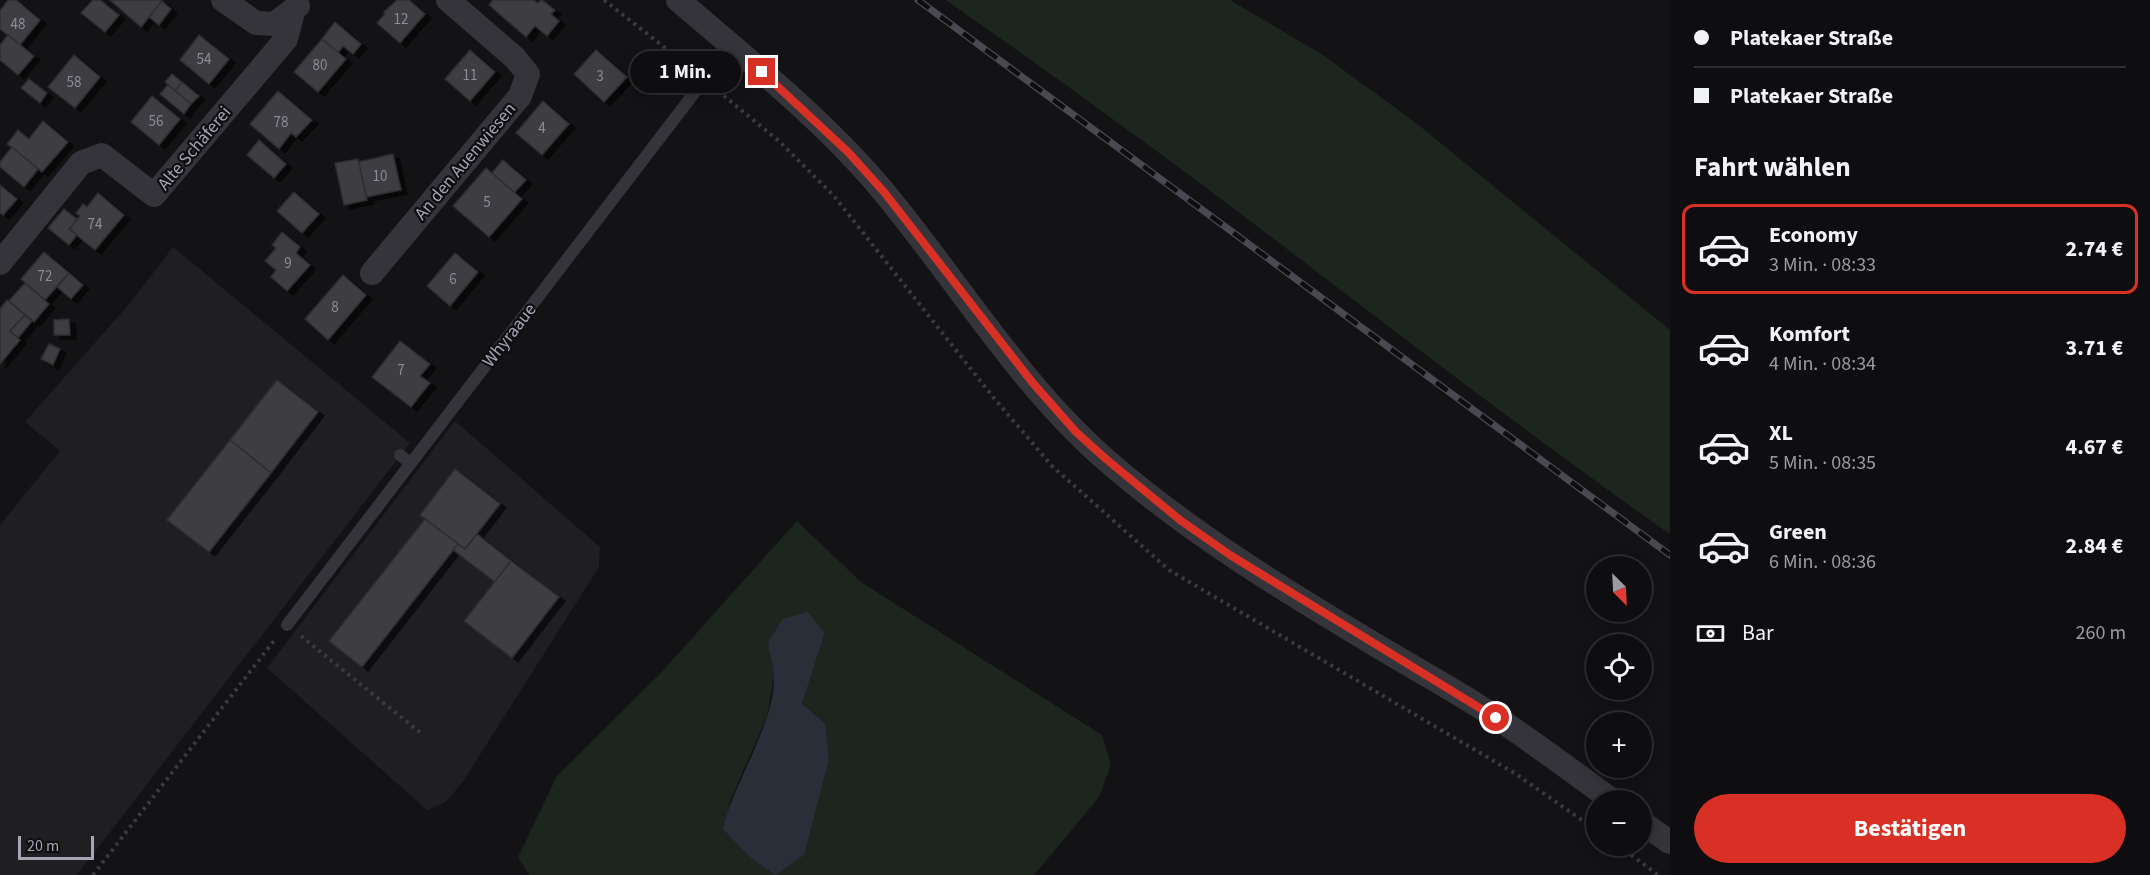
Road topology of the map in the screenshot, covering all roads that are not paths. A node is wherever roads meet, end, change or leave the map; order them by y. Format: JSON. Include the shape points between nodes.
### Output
{"nodes":[{"id":1,"x":223,"y":0,"type":"edge"},
{"id":2,"x":448,"y":0,"type":"edge"},
{"id":3,"x":678,"y":0,"type":"edge"},
{"id":4,"x":298,"y":6,"type":"edge"},
{"id":5,"x":731,"y":45,"type":"junction"},
{"id":6,"x":0,"y":263,"type":"edge"},
{"id":7,"x":372,"y":273,"type":"dead end"},
{"id":8,"x":287,"y":625,"type":"road end"},
{"id":9,"x":1597,"y":790,"type":"edge"},
{"id":10,"x":1652,"y":830,"type":"edge"},
{"id":11,"x":1670,"y":842,"type":"edge"}],
"edges":[{"from":1,"to":4,"type":"street","name":"Alte Schäferei","via":[[256,23],[274,24]]},
{"from":2,"to":7,"type":"street","name":"An den Auenwiesen","via":[[528,74],[520,96]]},
{"from":3,"to":5,"type":"street"},
{"from":4,"to":6,"type":"street","name":"Alte Schäferei","via":[[286,39],[154,195],[102,155],[81,162]]},
{"from":5,"to":8,"type":"lane","name":"Whyraaue","via":[[405,459]]},
{"from":5,"to":9,"type":"street","via":[[848,152],[884,192],[1032,382],[1106,459],[1230,555],[1480,707]]},
{"from":10,"to":11,"type":"street"}]}
